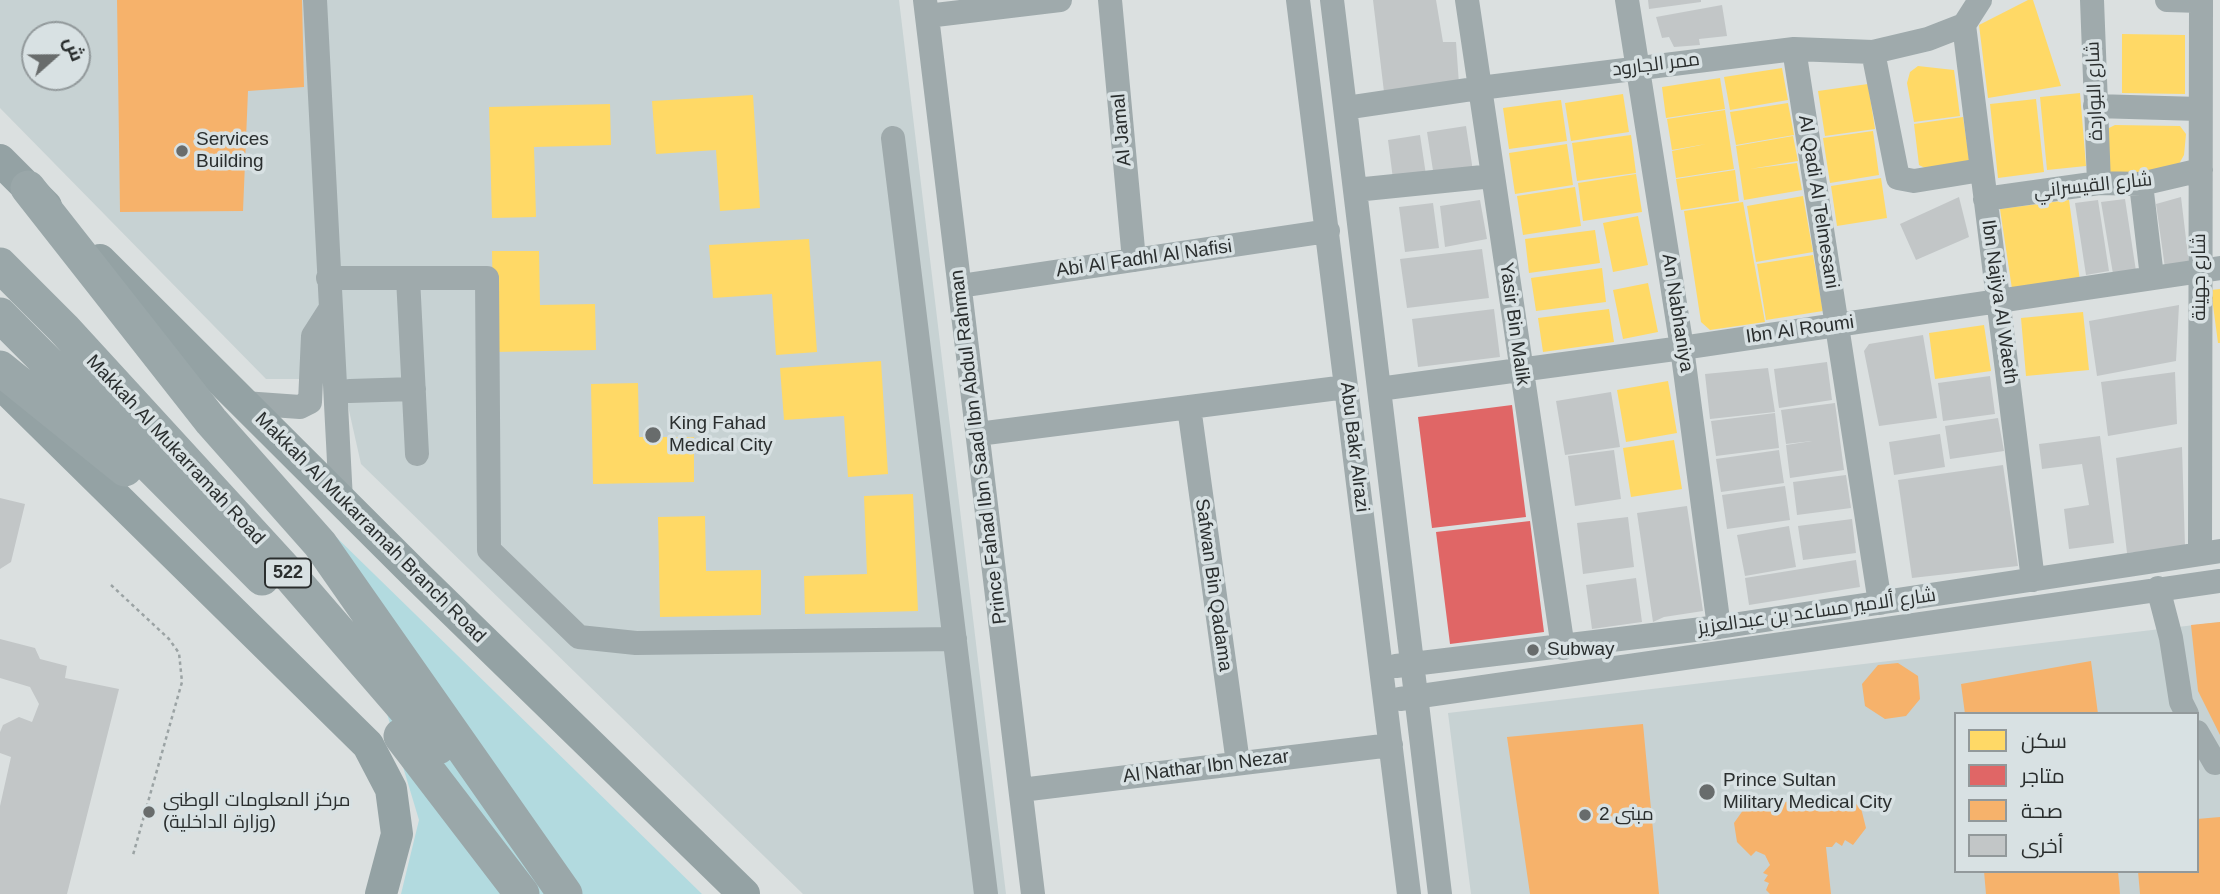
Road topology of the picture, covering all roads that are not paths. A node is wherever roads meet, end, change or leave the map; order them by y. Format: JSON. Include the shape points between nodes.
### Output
{"nodes":[{"id":1,"x":315,"y":0,"type":"edge"},
{"id":2,"x":1060,"y":0,"type":"edge"},
{"id":3,"x":1110,"y":0,"type":"edge"},
{"id":4,"x":1298,"y":0,"type":"edge"},
{"id":5,"x":1332,"y":0,"type":"edge"},
{"id":6,"x":1467,"y":0,"type":"edge"},
{"id":7,"x":1627,"y":0,"type":"edge"},
{"id":8,"x":1980,"y":0,"type":"edge"},
{"id":9,"x":2092,"y":0,"type":"edge"},
{"id":10,"x":2167,"y":0,"type":"edge"},
{"id":11,"x":2201,"y":1,"type":"edge"},
{"id":12,"x":926,"y":8,"type":"edge"},
{"id":13,"x":1964,"y":24,"type":"junction"},
{"id":14,"x":1794,"y":49,"type":"junction"},
{"id":15,"x":1873,"y":52,"type":"junction"},
{"id":16,"x":1638,"y":67,"type":"junction"},
{"id":17,"x":1480,"y":88,"type":"junction"},
{"id":18,"x":2095,"y":106,"type":"junction"},
{"id":19,"x":1345,"y":108,"type":"junction"},
{"id":20,"x":2199,"y":109,"type":"junction"},
{"id":21,"x":893,"y":138,"type":"dead end"},
{"id":22,"x":0,"y":160,"type":"edge"},
{"id":23,"x":1981,"y":170,"type":"junction"},
{"id":24,"x":2201,"y":170,"type":"junction"},
{"id":25,"x":1493,"y":176,"type":"junction"},
{"id":26,"x":2099,"y":183,"type":"junction"},
{"id":27,"x":2141,"y":184,"type":"junction"},
{"id":28,"x":28,"y":188,"type":"junction"},
{"id":29,"x":1355,"y":190,"type":"junction"},
{"id":30,"x":1985,"y":198,"type":"junction"},
{"id":31,"x":1328,"y":231,"type":"junction"},
{"id":32,"x":1134,"y":260,"type":"junction"},
{"id":33,"x":0,"y":265,"type":"edge"},
{"id":34,"x":2210,"y":269,"type":"edge"},
{"id":35,"x":2152,"y":277,"type":"junction"},
{"id":36,"x":328,"y":278,"type":"junction"},
{"id":37,"x":408,"y":278,"type":"junction"},
{"id":38,"x":960,"y":286,"type":"junction"},
{"id":39,"x":1999,"y":302,"type":"junction"},
{"id":40,"x":329,"y":310,"type":"junction"},
{"id":41,"x":0,"y":315,"type":"edge"},
{"id":42,"x":1838,"y":325,"type":"junction"},
{"id":43,"x":1682,"y":348,"type":"junction"},
{"id":44,"x":0,"y":368,"type":"edge"},
{"id":45,"x":1521,"y":368,"type":"junction"},
{"id":46,"x":0,"y":383,"type":"edge"},
{"id":47,"x":1346,"y":387,"type":"junction"},
{"id":48,"x":414,"y":388,"type":"junction"},
{"id":49,"x":1379,"y":389,"type":"junction"},
{"id":50,"x":350,"y":391,"type":"dead end"},
{"id":51,"x":310,"y":402,"type":"junction"},
{"id":52,"x":244,"y":403,"type":"junction"},
{"id":53,"x":1189,"y":407,"type":"junction"},
{"id":54,"x":337,"y":432,"type":"junction"},
{"id":55,"x":978,"y":434,"type":"junction"},
{"id":56,"x":417,"y":454,"type":"dead end"},
{"id":57,"x":341,"y":500,"type":"junction"},
{"id":58,"x":2210,"y":553,"type":"edge"},
{"id":59,"x":2088,"y":572,"type":"junction"},
{"id":60,"x":2033,"y":580,"type":"junction"},
{"id":61,"x":2220,"y":581,"type":"edge"},
{"id":62,"x":2158,"y":589,"type":"junction"},
{"id":63,"x":280,"y":596,"type":"junction"},
{"id":64,"x":2094,"y":598,"type":"junction"},
{"id":65,"x":1880,"y":603,"type":"junction"},
{"id":66,"x":1719,"y":627,"type":"junction"},
{"id":67,"x":955,"y":639,"type":"junction"},
{"id":68,"x":1563,"y":648,"type":"junction"},
{"id":69,"x":1413,"y":664,"type":"junction"},
{"id":70,"x":1381,"y":667,"type":"junction"},
{"id":71,"x":1417,"y":697,"type":"junction"},
{"id":72,"x":1385,"y":701,"type":"junction"},
{"id":73,"x":2186,"y":712,"type":"edge"},
{"id":74,"x":2199,"y":735,"type":"edge"},
{"id":75,"x":1391,"y":744,"type":"junction"},
{"id":76,"x":1238,"y":763,"type":"junction"},
{"id":77,"x":2215,"y":763,"type":"dead end"},
{"id":78,"x":1021,"y":790,"type":"junction"},
{"id":79,"x":381,"y":894,"type":"edge"},
{"id":80,"x":522,"y":894,"type":"edge"},
{"id":81,"x":564,"y":894,"type":"edge"},
{"id":82,"x":744,"y":894,"type":"edge"},
{"id":83,"x":986,"y":894,"type":"edge"},
{"id":84,"x":1033,"y":894,"type":"edge"},
{"id":85,"x":1409,"y":894,"type":"edge"},
{"id":86,"x":1440,"y":894,"type":"edge"}],
"edges":[{"from":1,"to":36,"type":"street"},
{"from":2,"to":12,"type":"street"},
{"from":3,"to":32,"type":"street","name":"Al Jamal"},
{"from":4,"to":31,"type":"street","name":"Abu Bakr Alrazi"},
{"from":5,"to":19,"type":"street","name":"Abu Bakr Alrazi"},
{"from":6,"to":17,"type":"street","name":"Yasir Bin Malik"},
{"from":7,"to":16,"type":"street","name":"An Nabhaniya"},
{"from":8,"to":13,"type":"street"},
{"from":9,"to":18,"type":"street","name":"شارع البواردة"},
{"from":10,"to":11,"type":"street"},
{"from":11,"to":20,"type":"street","name":"شارع جهينة"},
{"from":12,"to":38,"type":"street","name":"Prince Fahad Ibn Saad Ibn Abdul Rahman"},
{"from":13,"to":15,"type":"street","name":"ممر الجارود","via":[[1905,46]]},
{"from":13,"to":23,"type":"street","name":"Ibn Najiya Al Waeth"},
{"from":14,"to":15,"type":"street","name":"ممر الجارود"},
{"from":14,"to":16,"type":"street","name":"ممر الجارود"},
{"from":14,"to":42,"type":"street","name":"Al Qadi Al Telmesani"},
{"from":15,"to":23,"type":"street","via":[[1898,178],[1914,181]]},
{"from":16,"to":17,"type":"street","name":"ممر الجارود"},
{"from":16,"to":43,"type":"street","name":"An Nabhaniya"},
{"from":17,"to":19,"type":"street","name":"ممر الجارود"},
{"from":17,"to":25,"type":"street","name":"Yasir Bin Malik"},
{"from":18,"to":20,"type":"street"},
{"from":18,"to":26,"type":"street","name":"شارع البواردة"},
{"from":19,"to":29,"type":"street","name":"Abu Bakr Alrazi"},
{"from":20,"to":24,"type":"street","name":"شارع جهينة"},
{"from":21,"to":67,"type":"street"},
{"from":22,"to":28,"type":"main road","name":"Makkah Al Mukarramah Branch Road"},
{"from":23,"to":30,"type":"street","name":"Ibn Najiya Al Waeth"},
{"from":24,"to":27,"type":"street","name":"شارع القيسراني"},
{"from":24,"to":34,"type":"street","name":"شارع جهينة"},
{"from":25,"to":29,"type":"street"},
{"from":25,"to":45,"type":"street","name":"Yasir Bin Malik"},
{"from":26,"to":27,"type":"street","name":"شارع القيسراني"},
{"from":26,"to":30,"type":"street","name":"شارع القيسراني"},
{"from":27,"to":35,"type":"street"},
{"from":28,"to":52,"type":"main road","name":"Makkah Al Mukarramah Branch Road"},
{"from":28,"to":81,"type":"highway","via":[[211,421],[320,544]]},
{"from":29,"to":49,"type":"street","name":"Abu Bakr Alrazi"},
{"from":30,"to":39,"type":"street","name":"Ibn Najiya Al Waeth"},
{"from":31,"to":32,"type":"street","name":"Abi Al Fadhl Al Nafisi"},
{"from":31,"to":47,"type":"street","name":"Abu Bakr Alrazi"},
{"from":32,"to":38,"type":"street","name":"Abi Al Fadhl Al Nafisi"},
{"from":33,"to":81,"type":"highway","name":"Makkah Al Mukarramah Road","number":"522","via":[[286,570]]},
{"from":34,"to":35,"type":"street","name":"Ibn Al Roumi"},
{"from":34,"to":58,"type":"street","name":"شارع جهينة"},
{"from":35,"to":39,"type":"street","name":"Ibn Al Roumi"},
{"from":36,"to":37,"type":"street"},
{"from":36,"to":40,"type":"street"},
{"from":37,"to":48,"type":"street"},
{"from":37,"to":67,"type":"street","via":[[487,278],[489,550],[579,637],[636,643]]},
{"from":38,"to":55,"type":"street","name":"Prince Fahad Ibn Saad Ibn Abdul Rahman"},
{"from":39,"to":42,"type":"street","name":"Ibn Al Roumi"},
{"from":39,"to":60,"type":"street","name":"Ibn Najiya Al Waeth"},
{"from":40,"to":51,"type":"street","via":[[313,336]]},
{"from":40,"to":54,"type":"street"},
{"from":41,"to":63,"type":"highway","name":"Makkah Al Mukarramah Road","number":"522"},
{"from":42,"to":43,"type":"street","name":"Ibn Al Roumi"},
{"from":42,"to":65,"type":"street","name":"Al Qadi Al Telmesani"},
{"from":43,"to":45,"type":"street","name":"Ibn Al Roumi"},
{"from":43,"to":66,"type":"street","name":"An Nabhaniya"},
{"from":44,"to":63,"type":"highway"},
{"from":45,"to":49,"type":"street","name":"Ibn Al Roumi"},
{"from":45,"to":68,"type":"street","name":"Yasir Bin Malik"},
{"from":46,"to":79,"type":"main road","via":[[368,745],[391,789],[397,834]]},
{"from":47,"to":53,"type":"street"},
{"from":47,"to":70,"type":"street","name":"Abu Bakr Alrazi"},
{"from":48,"to":50,"type":"street"},
{"from":48,"to":56,"type":"street"},
{"from":49,"to":69,"type":"street","name":"Abu Bakr Alrazi"},
{"from":51,"to":52,"type":"street","via":[[300,407]]},
{"from":51,"to":54,"type":"street"},
{"from":52,"to":57,"type":"main road","name":"Makkah Al Mukarramah Branch Road"},
{"from":53,"to":55,"type":"street"},
{"from":53,"to":76,"type":"street","name":"Safwan Bin Qadama"},
{"from":54,"to":57,"type":"street"},
{"from":55,"to":78,"type":"street","name":"Prince Fahad Ibn Saad Ibn Abdul Rahman"},
{"from":57,"to":82,"type":"main road","name":"Makkah Al Mukarramah Branch Road"},
{"from":58,"to":59,"type":"street","name":"شارع ألامير مساعد بن عبدالعزيز"},
{"from":59,"to":60,"type":"street","name":"شارع ألامير مساعد بن عبدالعزيز"},
{"from":59,"to":64,"type":"street","via":[[2097,584]]},
{"from":60,"to":65,"type":"street","name":"شارع ألامير مساعد بن عبدالعزيز"},
{"from":61,"to":62,"type":"street"},
{"from":62,"to":64,"type":"street"},
{"from":62,"to":73,"type":"street"},
{"from":63,"to":80,"type":"highway","name":"Makkah Al Mukarramah Road","number":"522","via":[[427,766]]},
{"from":64,"to":71,"type":"street"},
{"from":65,"to":66,"type":"street","name":"شارع ألامير مساعد بن عبدالعزيز"},
{"from":66,"to":68,"type":"street","name":"شارع ألامير مساعد بن عبدالعزيز"},
{"from":67,"to":83,"type":"street"},
{"from":68,"to":69,"type":"street","name":"شارع ألامير مساعد بن عبدالعزيز"},
{"from":69,"to":70,"type":"street","name":"شارع ألامير مساعد بن عبدالعزيز"},
{"from":69,"to":71,"type":"street","name":"Abu Bakr Alrazi"},
{"from":70,"to":72,"type":"street","name":"Abu Bakr Alrazi"},
{"from":71,"to":72,"type":"street"},
{"from":71,"to":86,"type":"street","name":"Abu Bakr Alrazi"},
{"from":72,"to":75,"type":"street","name":"Abu Bakr Alrazi"},
{"from":74,"to":77,"type":"street"},
{"from":75,"to":76,"type":"street","name":"Al Nathar Ibn Nezar"},
{"from":75,"to":85,"type":"street","name":"Abu Bakr Alrazi"},
{"from":76,"to":78,"type":"street","name":"Al Nathar Ibn Nezar"},
{"from":78,"to":84,"type":"street","name":"Prince Fahad Ibn Saad Ibn Abdul Rahman"}]}
